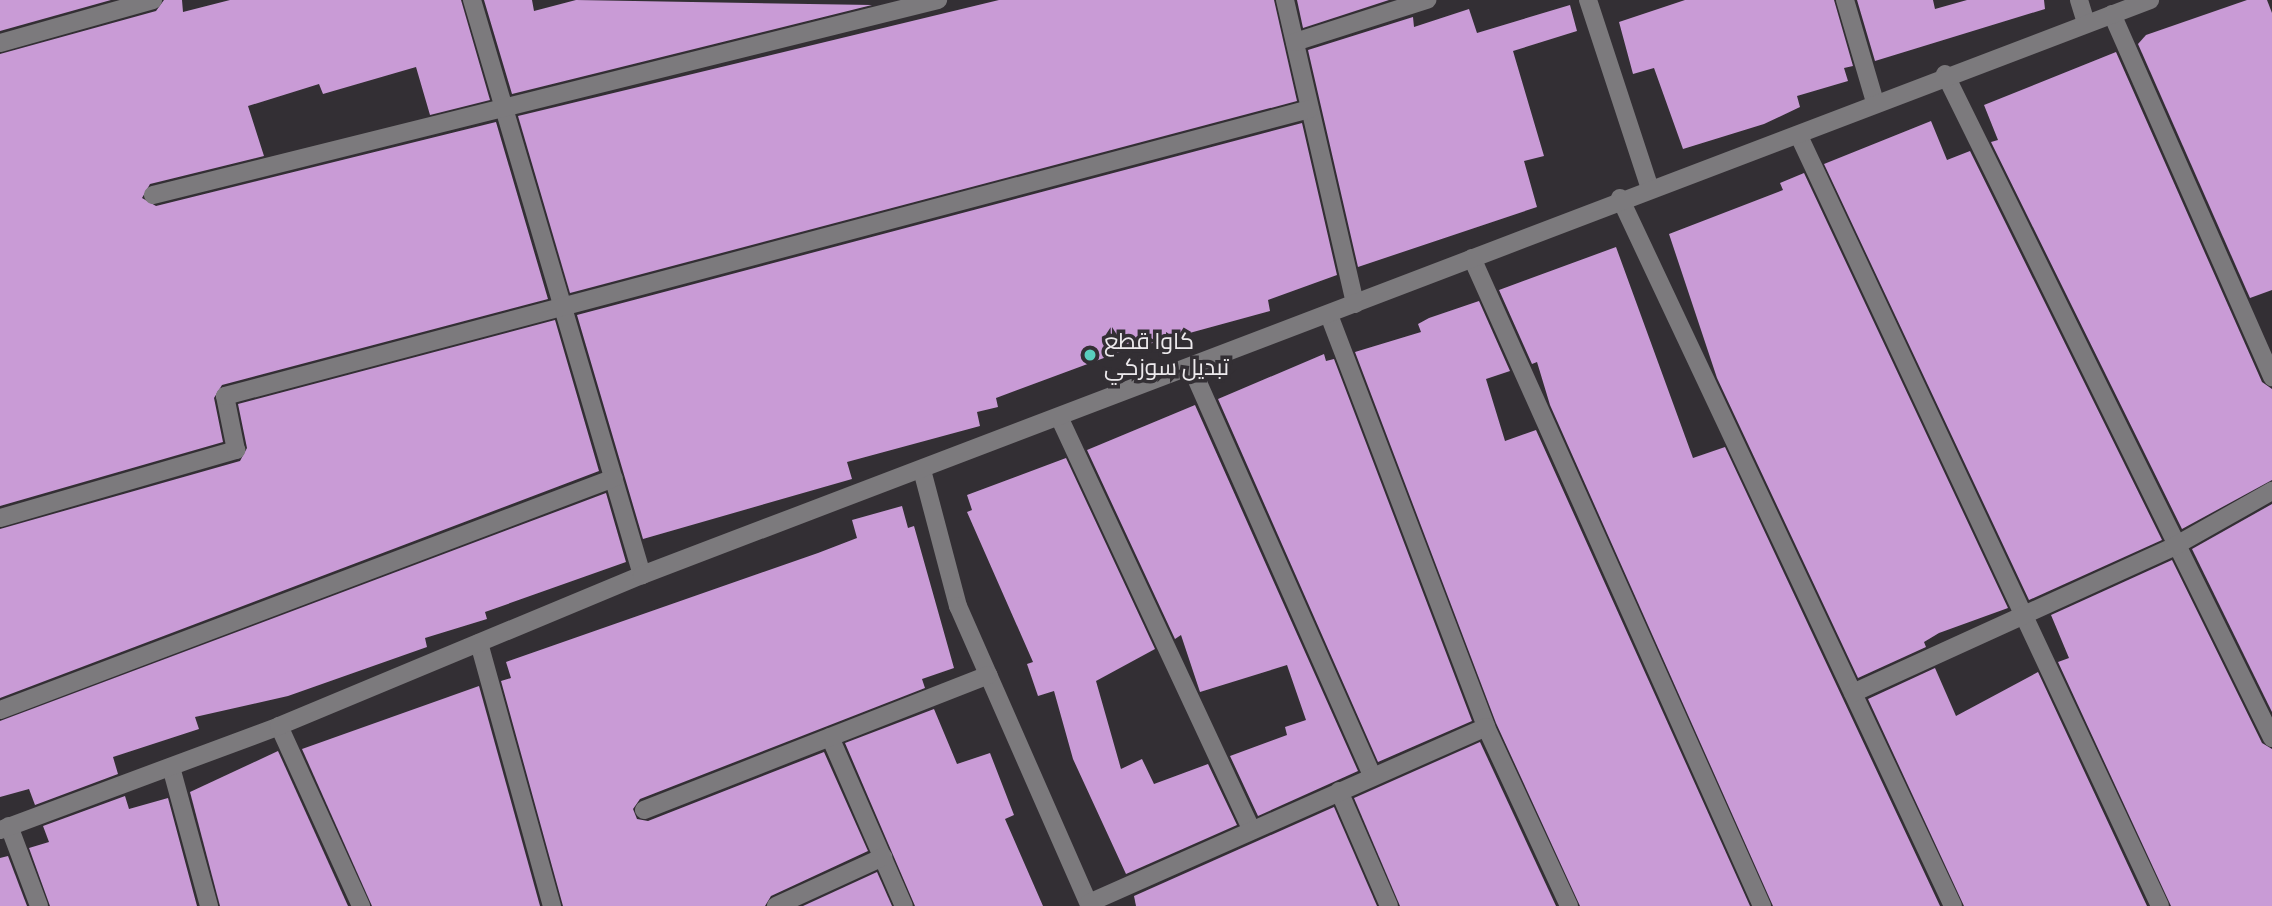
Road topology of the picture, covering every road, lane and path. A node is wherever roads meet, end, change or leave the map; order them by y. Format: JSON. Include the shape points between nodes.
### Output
{"nodes":[{"id":1,"x":153,"y":0,"type":"edge"},
{"id":2,"x":472,"y":0,"type":"edge"},
{"id":3,"x":938,"y":0,"type":"edge"},
{"id":4,"x":1285,"y":0,"type":"edge"},
{"id":5,"x":1427,"y":0,"type":"edge"},
{"id":6,"x":1588,"y":0,"type":"edge"},
{"id":7,"x":1845,"y":0,"type":"edge"},
{"id":8,"x":2079,"y":0,"type":"edge"},
{"id":9,"x":2150,"y":0,"type":"edge"},
{"id":10,"x":2112,"y":14,"type":"junction"},
{"id":11,"x":2086,"y":23,"type":"junction"},
{"id":12,"x":1295,"y":42,"type":"junction"},
{"id":13,"x":0,"y":43,"type":"edge"},
{"id":14,"x":1945,"y":74,"type":"junction"},
{"id":15,"x":1875,"y":102,"type":"junction"},
{"id":16,"x":505,"y":109,"type":"junction"},
{"id":17,"x":1310,"y":109,"type":"junction"},
{"id":18,"x":1798,"y":136,"type":"junction"},
{"id":19,"x":1649,"y":186,"type":"junction"},
{"id":20,"x":153,"y":195,"type":"dead end"},
{"id":21,"x":1620,"y":198,"type":"junction"},
{"id":22,"x":1472,"y":258,"type":"junction"},
{"id":23,"x":564,"y":303,"type":"junction"},
{"id":24,"x":1355,"y":304,"type":"junction"},
{"id":25,"x":1329,"y":315,"type":"junction"},
{"id":26,"x":1192,"y":369,"type":"junction"},
{"id":27,"x":2272,"y":377,"type":"edge"},
{"id":28,"x":1060,"y":419,"type":"junction"},
{"id":29,"x":922,"y":470,"type":"junction"},
{"id":30,"x":614,"y":478,"type":"junction"},
{"id":31,"x":2272,"y":491,"type":"edge"},
{"id":32,"x":0,"y":518,"type":"edge"},
{"id":33,"x":2173,"y":547,"type":"junction"},
{"id":34,"x":642,"y":575,"type":"junction"},
{"id":35,"x":2024,"y":614,"type":"junction"},
{"id":36,"x":479,"y":643,"type":"junction"},
{"id":37,"x":989,"y":675,"type":"junction"},
{"id":38,"x":1853,"y":693,"type":"junction"},
{"id":39,"x":0,"y":710,"type":"edge"},
{"id":40,"x":279,"y":726,"type":"junction"},
{"id":41,"x":1486,"y":727,"type":"junction"},
{"id":42,"x":830,"y":737,"type":"junction"},
{"id":43,"x":2272,"y":738,"type":"edge"},
{"id":44,"x":171,"y":767,"type":"junction"},
{"id":45,"x":1372,"y":776,"type":"junction"},
{"id":46,"x":1339,"y":791,"type":"junction"},
{"id":47,"x":644,"y":810,"type":"dead end"},
{"id":48,"x":5,"y":828,"type":"edge"},
{"id":49,"x":1252,"y":830,"type":"junction"},
{"id":50,"x":883,"y":857,"type":"junction"},
{"id":51,"x":1089,"y":904,"type":"edge"},
{"id":52,"x":39,"y":906,"type":"edge"},
{"id":53,"x":209,"y":906,"type":"edge"},
{"id":54,"x":361,"y":906,"type":"edge"},
{"id":55,"x":552,"y":906,"type":"edge"},
{"id":56,"x":776,"y":906,"type":"edge"},
{"id":57,"x":904,"y":906,"type":"edge"},
{"id":58,"x":1389,"y":906,"type":"edge"},
{"id":59,"x":1569,"y":906,"type":"edge"},
{"id":60,"x":1762,"y":906,"type":"edge"},
{"id":61,"x":1953,"y":906,"type":"edge"},
{"id":62,"x":2160,"y":906,"type":"edge"}],
"edges":[{"from":1,"to":13,"type":"street"},
{"from":2,"to":16,"type":"street"},
{"from":3,"to":16,"type":"street"},
{"from":4,"to":12,"type":"street"},
{"from":5,"to":12,"type":"street"},
{"from":6,"to":19,"type":"street"},
{"from":7,"to":15,"type":"street"},
{"from":8,"to":11,"type":"street"},
{"from":9,"to":10,"type":"street"},
{"from":10,"to":11,"type":"street"},
{"from":10,"to":27,"type":"street"},
{"from":11,"to":14,"type":"street"},
{"from":12,"to":17,"type":"street"},
{"from":14,"to":15,"type":"street"},
{"from":14,"to":33,"type":"street"},
{"from":15,"to":18,"type":"street"},
{"from":16,"to":20,"type":"street"},
{"from":16,"to":23,"type":"street"},
{"from":17,"to":23,"type":"street"},
{"from":17,"to":24,"type":"street"},
{"from":18,"to":19,"type":"street"},
{"from":18,"to":35,"type":"street"},
{"from":19,"to":21,"type":"street"},
{"from":21,"to":22,"type":"street"},
{"from":21,"to":38,"type":"street"},
{"from":22,"to":24,"type":"street"},
{"from":22,"to":60,"type":"street"},
{"from":23,"to":30,"type":"street"},
{"from":23,"to":32,"type":"street","via":[[225,396],[236,450]]},
{"from":24,"to":25,"type":"street"},
{"from":25,"to":26,"type":"street"},
{"from":25,"to":41,"type":"street"},
{"from":26,"to":28,"type":"street"},
{"from":26,"to":45,"type":"street"},
{"from":28,"to":29,"type":"street"},
{"from":28,"to":49,"type":"street"},
{"from":29,"to":34,"type":"street"},
{"from":29,"to":37,"type":"street","via":[[958,606]]},
{"from":30,"to":34,"type":"street"},
{"from":30,"to":39,"type":"street"},
{"from":31,"to":33,"type":"street"},
{"from":33,"to":35,"type":"street"},
{"from":33,"to":43,"type":"street"},
{"from":34,"to":36,"type":"street"},
{"from":35,"to":38,"type":"street"},
{"from":35,"to":62,"type":"street"},
{"from":36,"to":40,"type":"street"},
{"from":36,"to":55,"type":"street"},
{"from":37,"to":42,"type":"street"},
{"from":37,"to":51,"type":"street"},
{"from":38,"to":61,"type":"street"},
{"from":40,"to":44,"type":"street"},
{"from":40,"to":54,"type":"street"},
{"from":41,"to":45,"type":"street"},
{"from":41,"to":59,"type":"street"},
{"from":42,"to":47,"type":"street"},
{"from":42,"to":50,"type":"street"},
{"from":44,"to":48,"type":"street"},
{"from":44,"to":53,"type":"street"},
{"from":45,"to":46,"type":"street"},
{"from":46,"to":49,"type":"street"},
{"from":46,"to":58,"type":"street"},
{"from":48,"to":52,"type":"street"},
{"from":49,"to":51,"type":"street"},
{"from":50,"to":56,"type":"street"},
{"from":50,"to":57,"type":"street"}]}
